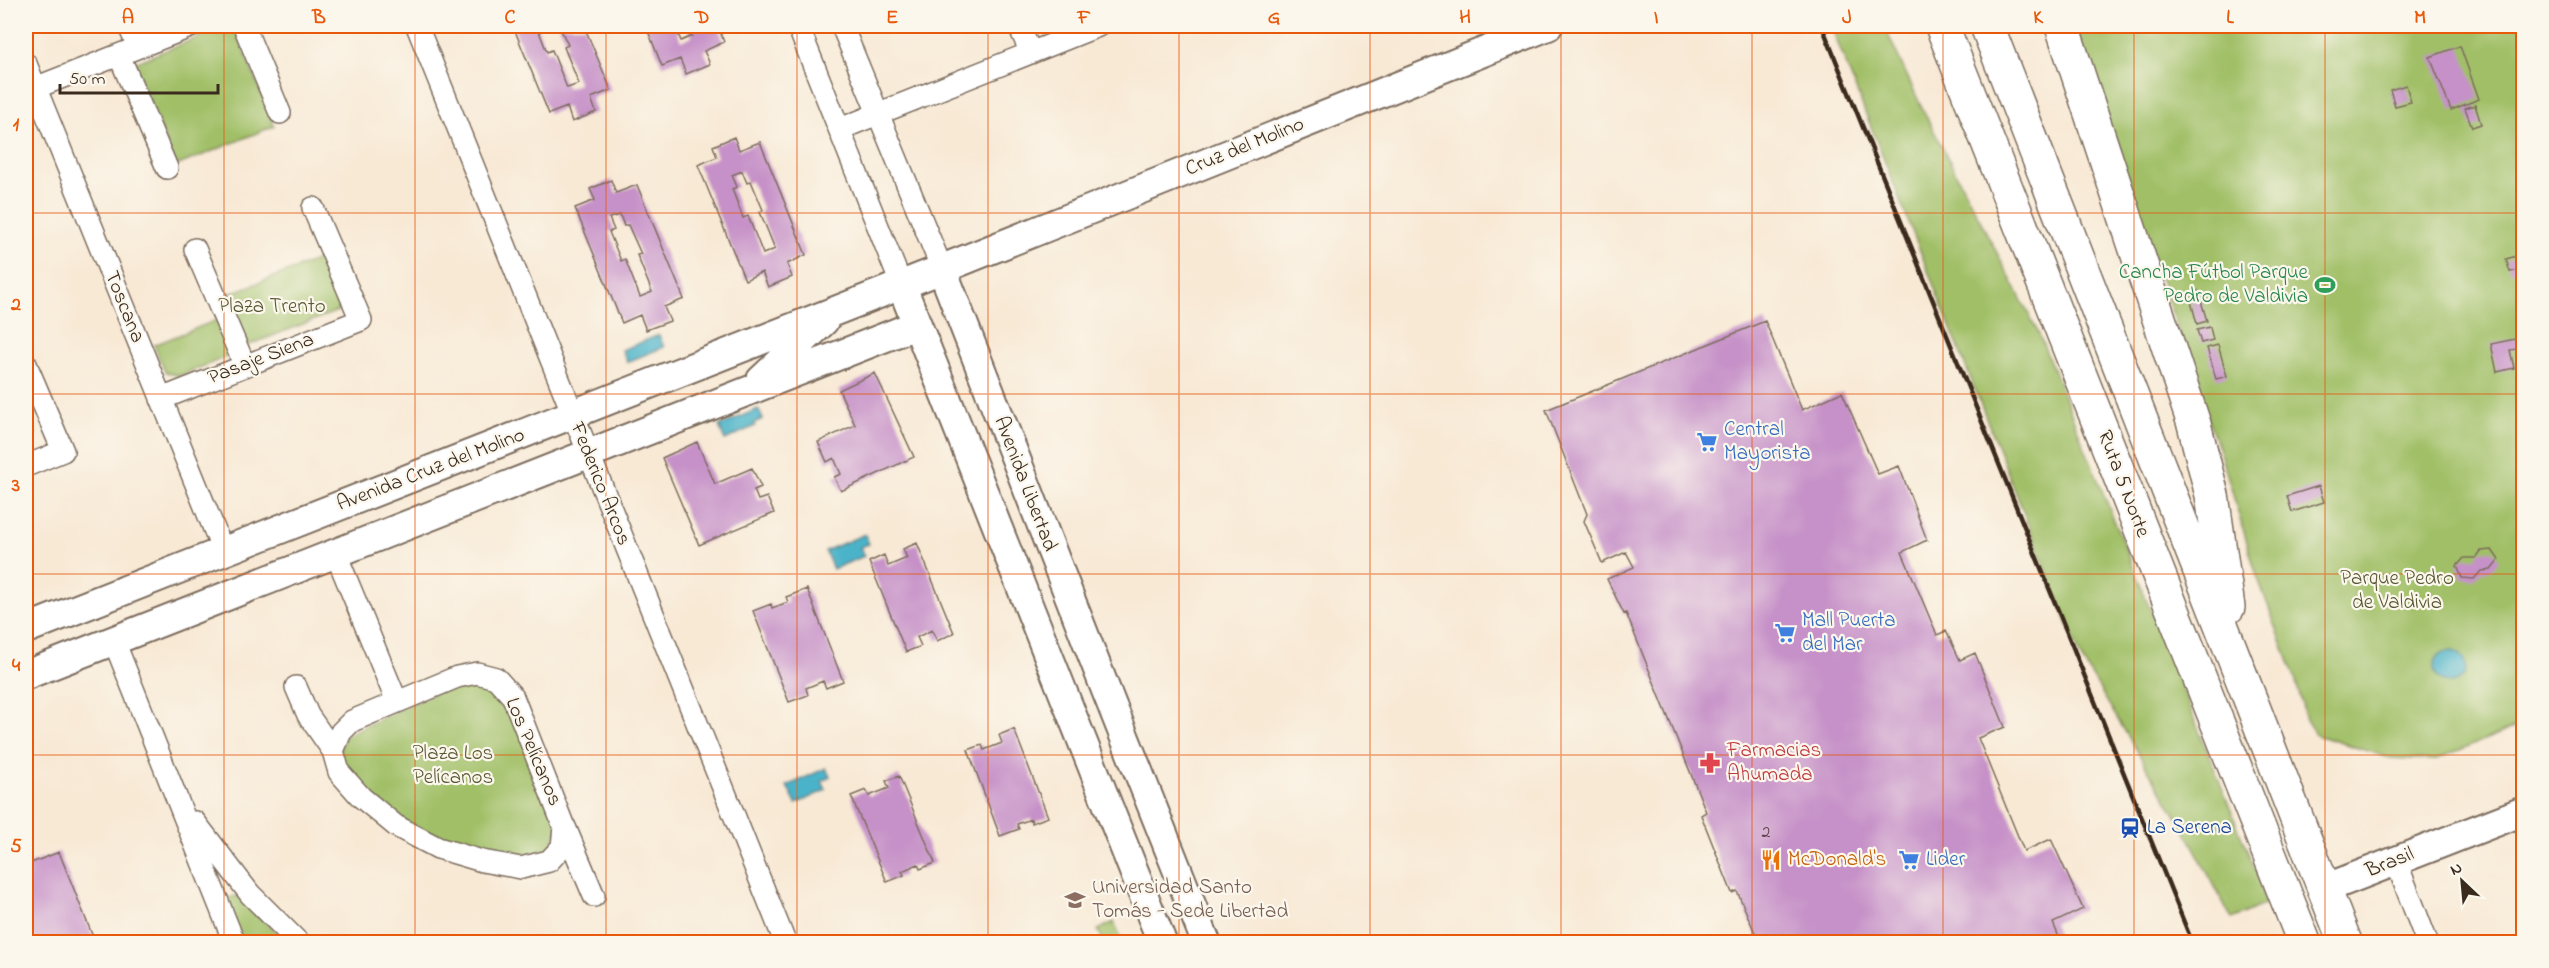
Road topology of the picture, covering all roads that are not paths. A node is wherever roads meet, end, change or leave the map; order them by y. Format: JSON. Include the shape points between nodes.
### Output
{"nodes":[{"id":1,"x":129,"y":26,"type":"edge"},
{"id":2,"x":192,"y":26,"type":"edge"},
{"id":3,"x":244,"y":26,"type":"edge"},
{"id":4,"x":417,"y":26,"type":"edge"},
{"id":5,"x":798,"y":26,"type":"edge"},
{"id":6,"x":842,"y":26,"type":"edge"},
{"id":7,"x":1019,"y":26,"type":"edge"},
{"id":8,"x":1098,"y":26,"type":"edge"},
{"id":9,"x":1548,"y":26,"type":"edge"},
{"id":10,"x":1942,"y":26,"type":"edge"},
{"id":11,"x":1987,"y":26,"type":"edge"},
{"id":12,"x":2062,"y":26,"type":"edge"},
{"id":13,"x":128,"y":51,"type":"junction"},
{"id":14,"x":1031,"y":52,"type":"junction"},
{"id":15,"x":26,"y":64,"type":"edge"},
{"id":16,"x":35,"y":88,"type":"junction"},
{"id":17,"x":280,"y":113,"type":"dead end"},
{"id":18,"x":878,"y":115,"type":"junction"},
{"id":19,"x":840,"y":129,"type":"junction"},
{"id":20,"x":167,"y":168,"type":"dead end"},
{"id":21,"x":313,"y":208,"type":"dead end"},
{"id":22,"x":195,"y":249,"type":"dead end"},
{"id":23,"x":942,"y":269,"type":"junction"},
{"id":24,"x":901,"y":284,"type":"junction"},
{"id":25,"x":837,"y":310,"type":"junction"},
{"id":26,"x":916,"y":325,"type":"junction"},
{"id":27,"x":26,"y":364,"type":"edge"},
{"id":28,"x":245,"y":366,"type":"junction"},
{"id":29,"x":739,"y":396,"type":"junction"},
{"id":30,"x":161,"y":399,"type":"junction"},
{"id":31,"x":572,"y":416,"type":"junction"},
{"id":32,"x":588,"y":455,"type":"junction"},
{"id":33,"x":26,"y":466,"type":"edge"},
{"id":34,"x":223,"y":551,"type":"junction"},
{"id":35,"x":336,"y":554,"type":"junction"},
{"id":36,"x":26,"y":630,"type":"edge"},
{"id":37,"x":114,"y":641,"type":"junction"},
{"id":38,"x":2234,"y":654,"type":"junction"},
{"id":39,"x":26,"y":675,"type":"edge"},
{"id":40,"x":296,"y":687,"type":"dead end"},
{"id":41,"x":397,"y":702,"type":"junction"},
{"id":42,"x":333,"y":751,"type":"junction"},
{"id":43,"x":177,"y":797,"type":"junction"},
{"id":44,"x":2523,"y":811,"type":"edge"},
{"id":45,"x":564,"y":827,"type":"junction"},
{"id":46,"x":2396,"y":861,"type":"junction"},
{"id":47,"x":2324,"y":889,"type":"junction"},
{"id":48,"x":594,"y":896,"type":"dead end"},
{"id":49,"x":234,"y":942,"type":"edge"},
{"id":50,"x":298,"y":942,"type":"edge"},
{"id":51,"x":785,"y":942,"type":"edge"},
{"id":52,"x":1162,"y":942,"type":"edge"},
{"id":53,"x":1206,"y":942,"type":"edge"},
{"id":54,"x":2304,"y":942,"type":"edge"},
{"id":55,"x":2345,"y":942,"type":"edge"},
{"id":56,"x":2427,"y":942,"type":"edge"}],
"edges":[{"from":1,"to":13,"type":"street"},
{"from":2,"to":13,"type":"street"},
{"from":3,"to":17,"type":"street"},
{"from":4,"to":31,"type":"street","name":"Federico Arcos"},
{"from":5,"to":19,"type":"street","name":"Avenida Libertad"},
{"from":6,"to":18,"type":"street","name":"Avenida Libertad"},
{"from":7,"to":14,"type":"street"},
{"from":8,"to":14,"type":"street"},
{"from":9,"to":23,"type":"street","name":"Cruz del Molino"},
{"from":10,"to":54,"type":"highway","name":"Ruta 5 Norte"},
{"from":11,"to":38,"type":"highway","name":"Ruta 5 Norte"},
{"from":12,"to":38,"type":"highway","via":[[2194,424],[2218,525]]},
{"from":13,"to":16,"type":"street"},
{"from":13,"to":20,"type":"street"},
{"from":14,"to":18,"type":"street"},
{"from":15,"to":16,"type":"street","name":"Toscana"},
{"from":16,"to":30,"type":"street","name":"Toscana"},
{"from":18,"to":19,"type":"street"},
{"from":18,"to":23,"type":"street","name":"Avenida Libertad"},
{"from":19,"to":24,"type":"street","name":"Avenida Libertad"},
{"from":21,"to":28,"type":"street","name":"Pasaje Siena","via":[[361,320]]},
{"from":22,"to":28,"type":"street"},
{"from":23,"to":24,"type":"street","name":"Avenida Cruz del Molino"},
{"from":23,"to":53,"type":"street","name":"Avenida Libertad"},
{"from":24,"to":25,"type":"street","name":"Avenida Cruz del Molino"},
{"from":24,"to":26,"type":"street","name":"Avenida Libertad"},
{"from":25,"to":29,"type":"street","name":"Avenida Cruz del Molino","via":[[771,373]]},
{"from":25,"to":31,"type":"street","name":"Avenida Cruz del Molino"},
{"from":26,"to":29,"type":"street","name":"Avenida Cruz del Molino"},
{"from":26,"to":52,"type":"street","name":"Avenida Libertad"},
{"from":27,"to":33,"type":"street","via":[[63,451]]},
{"from":28,"to":30,"type":"street","name":"Pasaje Siena"},
{"from":29,"to":32,"type":"street","name":"Avenida Cruz del Molino"},
{"from":30,"to":34,"type":"street","name":"Toscana"},
{"from":31,"to":32,"type":"street","name":"Federico Arcos"},
{"from":31,"to":34,"type":"street","name":"Avenida Cruz del Molino"},
{"from":32,"to":35,"type":"street","name":"Avenida Cruz del Molino"},
{"from":32,"to":51,"type":"street","name":"Federico Arcos"},
{"from":34,"to":36,"type":"street","name":"Avenida Cruz del Molino"},
{"from":35,"to":37,"type":"street","name":"Avenida Cruz del Molino"},
{"from":35,"to":41,"type":"street"},
{"from":37,"to":39,"type":"street","name":"Avenida Cruz del Molino"},
{"from":37,"to":43,"type":"street"},
{"from":38,"to":47,"type":"highway","name":"Ruta 5 Norte"},
{"from":40,"to":42,"type":"street","name":"Los Pelícanos","via":[[308,715]]},
{"from":41,"to":42,"type":"street","name":"Los Pelícanos","via":[[352,721],[341,732]]},
{"from":41,"to":45,"type":"street","name":"Los Pelícanos","via":[[457,677],[477,673],[496,678],[513,698]]},
{"from":42,"to":45,"type":"street","name":"Los Pelícanos","via":[[339,772],[361,797],[396,826],[438,848],[521,868],[549,861],[562,847]]},
{"from":43,"to":49,"type":"street"},
{"from":43,"to":50,"type":"street","via":[[250,894]]},
{"from":44,"to":46,"type":"street","name":"Brasil"},
{"from":45,"to":48,"type":"street","name":"Los Pelícanos"},
{"from":46,"to":47,"type":"street","name":"Brasil"},
{"from":46,"to":56,"type":"street"},
{"from":47,"to":55,"type":"highway","name":"Ruta 5 Norte"}]}
